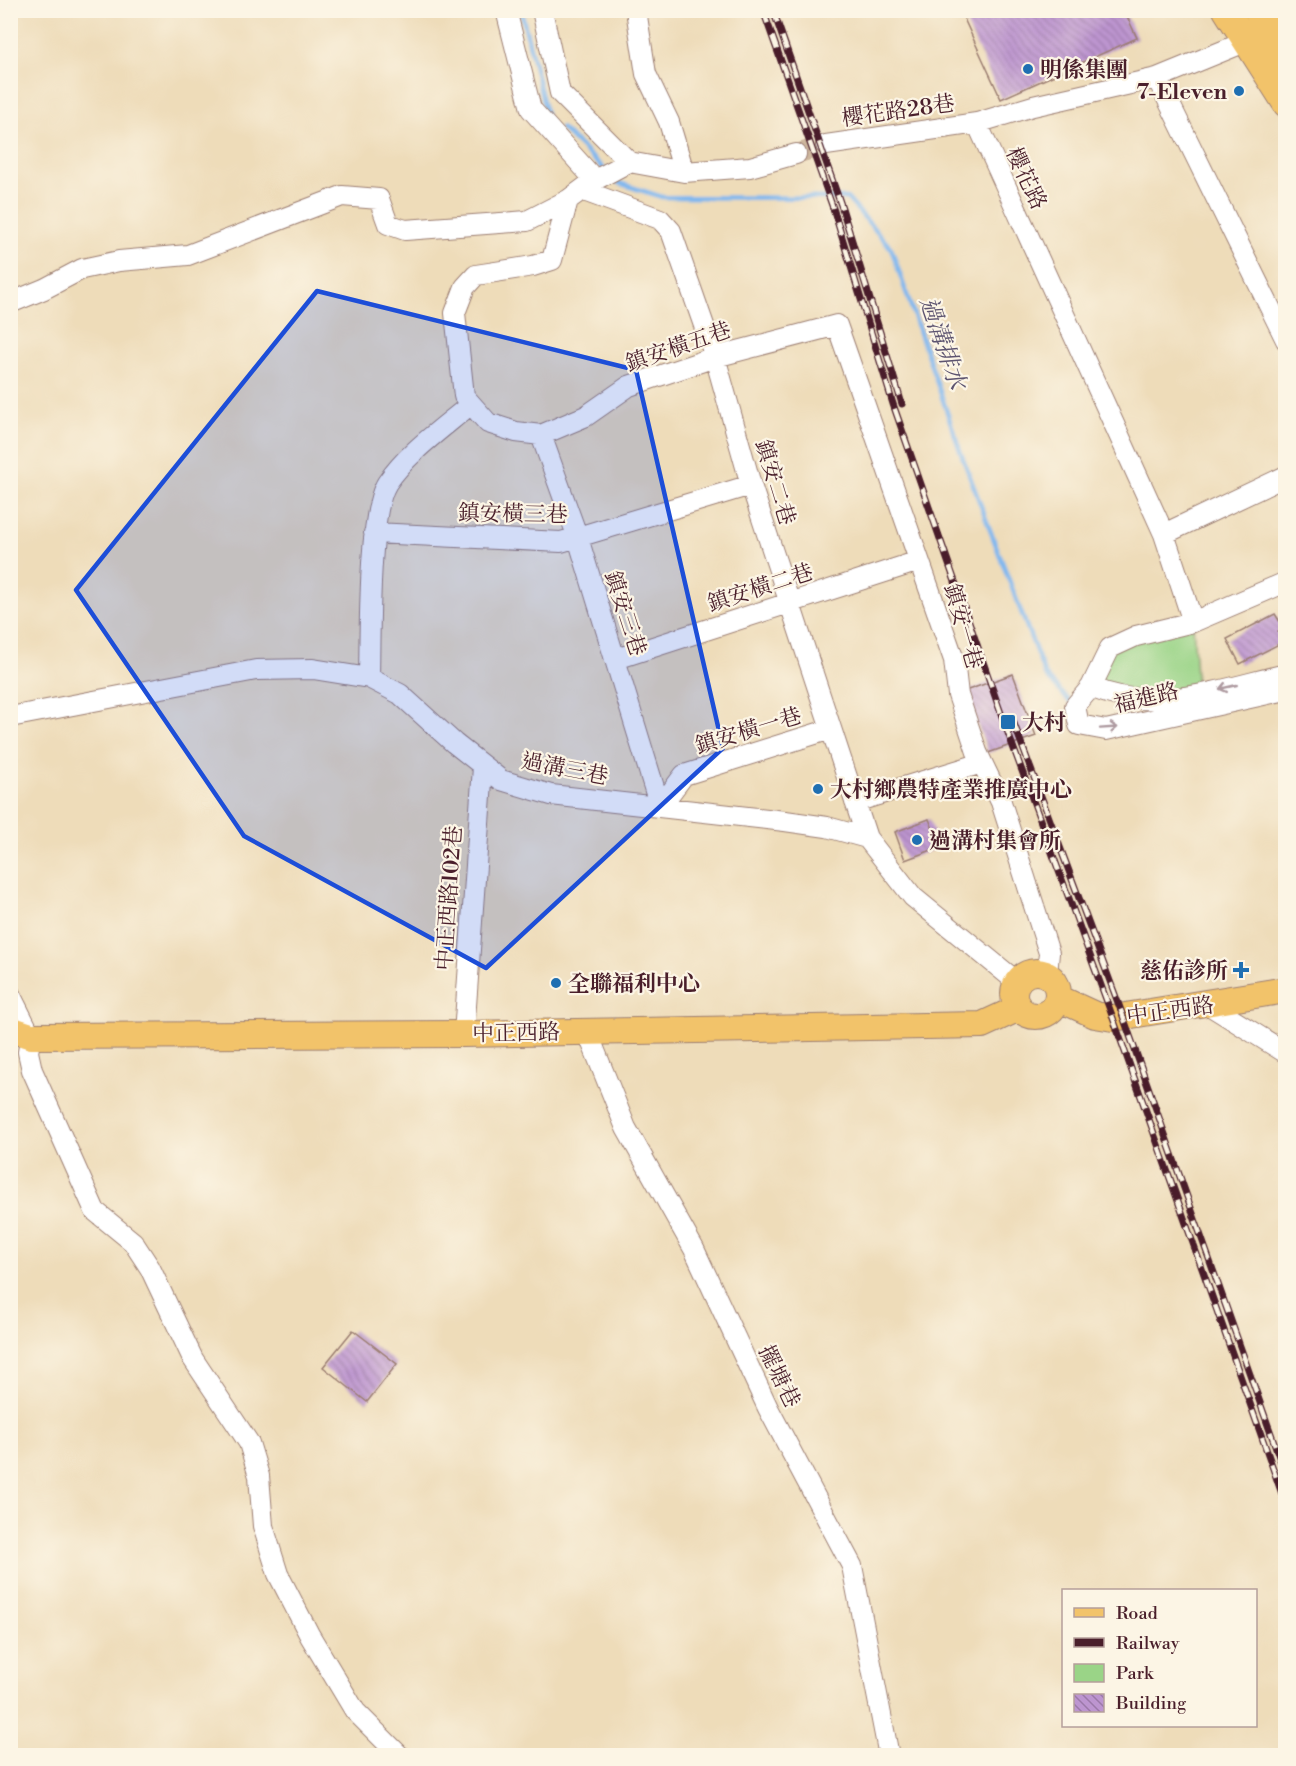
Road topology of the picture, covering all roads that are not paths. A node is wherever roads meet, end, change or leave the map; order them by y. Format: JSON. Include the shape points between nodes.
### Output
{"nodes":[{"id":1,"x":506,"y":10,"type":"edge"},
{"id":2,"x":542,"y":10,"type":"edge"},
{"id":3,"x":636,"y":10,"type":"edge"},
{"id":4,"x":1226,"y":10,"type":"edge"},
{"id":5,"x":1257,"y":10,"type":"edge"},
{"id":6,"x":1245,"y":42,"type":"junction"},
{"id":7,"x":1281,"y":46,"type":"edge"},
{"id":8,"x":1157,"y":78,"type":"junction"},
{"id":9,"x":1286,"y":104,"type":"edge"},
{"id":10,"x":977,"y":123,"type":"junction"},
{"id":11,"x":826,"y":145,"type":"tunnel mouth"},
{"id":12,"x":796,"y":154,"type":"tunnel mouth"},
{"id":13,"x":629,"y":162,"type":"junction"},
{"id":14,"x":684,"y":172,"type":"junction"},
{"id":15,"x":583,"y":190,"type":"junction"},
{"id":16,"x":10,"y":303,"type":"edge"},
{"id":17,"x":837,"y":325,"type":"joint"},
{"id":18,"x":1286,"y":340,"type":"edge"},
{"id":19,"x":715,"y":357,"type":"junction"},
{"id":20,"x":471,"y":404,"type":"junction"},
{"id":21,"x":542,"y":435,"type":"junction"},
{"id":22,"x":1286,"y":476,"type":"edge"},
{"id":23,"x":751,"y":485,"type":"junction"},
{"id":24,"x":374,"y":533,"type":"junction"},
{"id":25,"x":1164,"y":534,"type":"junction"},
{"id":26,"x":578,"y":538,"type":"junction"},
{"id":27,"x":919,"y":561,"type":"junction"},
{"id":28,"x":1286,"y":582,"type":"edge"},
{"id":29,"x":790,"y":603,"type":"junction"},
{"id":30,"x":1193,"y":622,"type":"junction"},
{"id":31,"x":616,"y":659,"type":"junction"},
{"id":32,"x":1286,"y":674,"type":"edge"},
{"id":33,"x":369,"y":678,"type":"junction"},
{"id":34,"x":1091,"y":687,"type":"junction"},
{"id":35,"x":1286,"y":690,"type":"edge"},
{"id":36,"x":10,"y":717,"type":"edge"},
{"id":37,"x":831,"y":729,"type":"junction"},
{"id":38,"x":982,"y":763,"type":"junction"},
{"id":39,"x":483,"y":767,"type":"junction"},
{"id":40,"x":855,"y":802,"type":"junction"},
{"id":41,"x":660,"y":807,"type":"junction"},
{"id":42,"x":867,"y":838,"type":"junction"},
{"id":43,"x":1047,"y":974,"type":"junction"},
{"id":44,"x":1017,"y":982,"type":"junction"},
{"id":45,"x":1286,"y":990,"type":"edge"},
{"id":46,"x":10,"y":994,"type":"edge"},
{"id":47,"x":1058,"y":998,"type":"junction"},
{"id":48,"x":1209,"y":1005,"type":"junction"},
{"id":49,"x":1019,"y":1008,"type":"junction"},
{"id":50,"x":587,"y":1031,"type":"junction"},
{"id":51,"x":21,"y":1032,"type":"edge"},
{"id":52,"x":464,"y":1034,"type":"junction"},
{"id":53,"x":1286,"y":1053,"type":"edge"},
{"id":54,"x":400,"y":1755,"type":"edge"},
{"id":55,"x":889,"y":1755,"type":"edge"}],
"edges":[{"from":1,"to":15,"type":"street","via":[[531,109]]},
{"from":2,"to":13,"type":"street","via":[[560,93]]},
{"from":3,"to":14,"type":"street","via":[[646,74],[669,122]]},
{"from":4,"to":6,"type":"main road"},
{"from":5,"to":7,"type":"main road"},
{"from":6,"to":7,"type":"street","name":"櫻花路"},
{"from":6,"to":8,"type":"street","name":"櫻花路"},
{"from":6,"to":9,"type":"main road"},
{"from":8,"to":10,"type":"street","name":"櫻花路"},
{"from":8,"to":18,"type":"street"},
{"from":10,"to":11,"type":"street","name":"櫻花路28巷"},
{"from":10,"to":25,"type":"street","name":"櫻花路"},
{"from":12,"to":14,"type":"street","via":[[750,166]]},
{"from":13,"to":14,"type":"street"},
{"from":13,"to":15,"type":"street"},
{"from":15,"to":16,"type":"street","via":[[527,221],[405,230],[388,224],[380,199],[342,196],[188,255],[119,261],[82,269]]},
{"from":15,"to":19,"type":"street","name":"鎮安二巷","via":[[660,219],[671,231]]},
{"from":15,"to":20,"type":"street","via":[[552,260],[476,275],[465,287],[455,313],[464,396]]},
{"from":17,"to":19,"type":"street","name":"鎮安橫五巷"},
{"from":17,"to":27,"type":"street","name":"鎮安一巷"},
{"from":19,"to":21,"type":"street","name":"鎮安橫五巷","via":[[629,386],[586,416]]},
{"from":19,"to":23,"type":"street","name":"鎮安二巷"},
{"from":20,"to":21,"type":"street","via":[[488,423]]},
{"from":20,"to":24,"type":"street","via":[[417,450],[386,484]]},
{"from":21,"to":26,"type":"street","name":"鎮安三巷"},
{"from":22,"to":25,"type":"street"},
{"from":23,"to":26,"type":"street","name":"鎮安橫三巷"},
{"from":23,"to":29,"type":"street","name":"鎮安二巷"},
{"from":24,"to":26,"type":"street","name":"鎮安橫三巷","via":[[561,542]]},
{"from":24,"to":33,"type":"street"},
{"from":25,"to":30,"type":"street","name":"櫻花路"},
{"from":26,"to":31,"type":"street","name":"鎮安三巷"},
{"from":27,"to":29,"type":"street","name":"鎮安橫二巷"},
{"from":27,"to":38,"type":"street","name":"鎮安一巷","via":[[954,660],[958,695]]},
{"from":28,"to":30,"type":"street"},
{"from":29,"to":31,"type":"street","name":"鎮安橫二巷"},
{"from":29,"to":37,"type":"street","name":"鎮安二巷"},
{"from":30,"to":34,"type":"street","via":[[1136,636],[1110,648]]},
{"from":31,"to":41,"type":"street","name":"鎮安三巷"},
{"from":32,"to":34,"type":"street","name":"福進路","one_way":true,"via":[[1156,702],[1113,697]]},
{"from":33,"to":36,"type":"street","name":"過溝三巷","via":[[313,669],[256,670]]},
{"from":33,"to":39,"type":"street","name":"過溝三巷","via":[[400,694]]},
{"from":34,"to":35,"type":"street","name":"福進路","one_way":true,"via":[[1075,706],[1079,725],[1106,730]]},
{"from":37,"to":40,"type":"street","name":"鎮安二巷"},
{"from":37,"to":41,"type":"street","name":"鎮安橫一巷","via":[[684,775]]},
{"from":38,"to":40,"type":"street"},
{"from":38,"to":43,"type":"street","name":"鎮安一巷","via":[[1001,802],[1049,952]]},
{"from":39,"to":41,"type":"street","name":"過溝三巷","via":[[501,780],[551,795]]},
{"from":39,"to":52,"type":"street","name":"中正西路102巷"},
{"from":40,"to":42,"type":"street","name":"鎮安二巷"},
{"from":41,"to":42,"type":"street","name":"過溝三巷","via":[[827,827]]},
{"from":42,"to":44,"type":"street","via":[[913,897]]},
{"from":43,"to":44,"type":"main road","via":[[1034,972]]},
{"from":43,"to":47,"type":"main road","via":[[1056,984]]},
{"from":44,"to":49,"type":"main road","via":[[1014,995]]},
{"from":45,"to":48,"type":"main road","name":"中正西路"},
{"from":46,"to":51,"type":"street"},
{"from":47,"to":48,"type":"main road","name":"中正西路","via":[[1095,1015],[1113,1018]]},
{"from":47,"to":49,"type":"main road","via":[[1052,1010],[1040,1016]]},
{"from":48,"to":53,"type":"street"},
{"from":49,"to":50,"type":"main road","name":"中正西路","via":[[982,1025]]},
{"from":50,"to":52,"type":"main road","name":"中正西路"},
{"from":50,"to":55,"type":"street","name":"擺塘巷","via":[[626,1128],[694,1249],[768,1408],[852,1566]]},
{"from":51,"to":52,"type":"main road","name":"中正西路"},
{"from":51,"to":54,"type":"street","via":[[32,1070],[95,1211],[133,1242],[150,1268],[194,1359],[249,1443],[259,1476],[263,1526],[283,1584],[310,1636],[355,1711]]}]}
